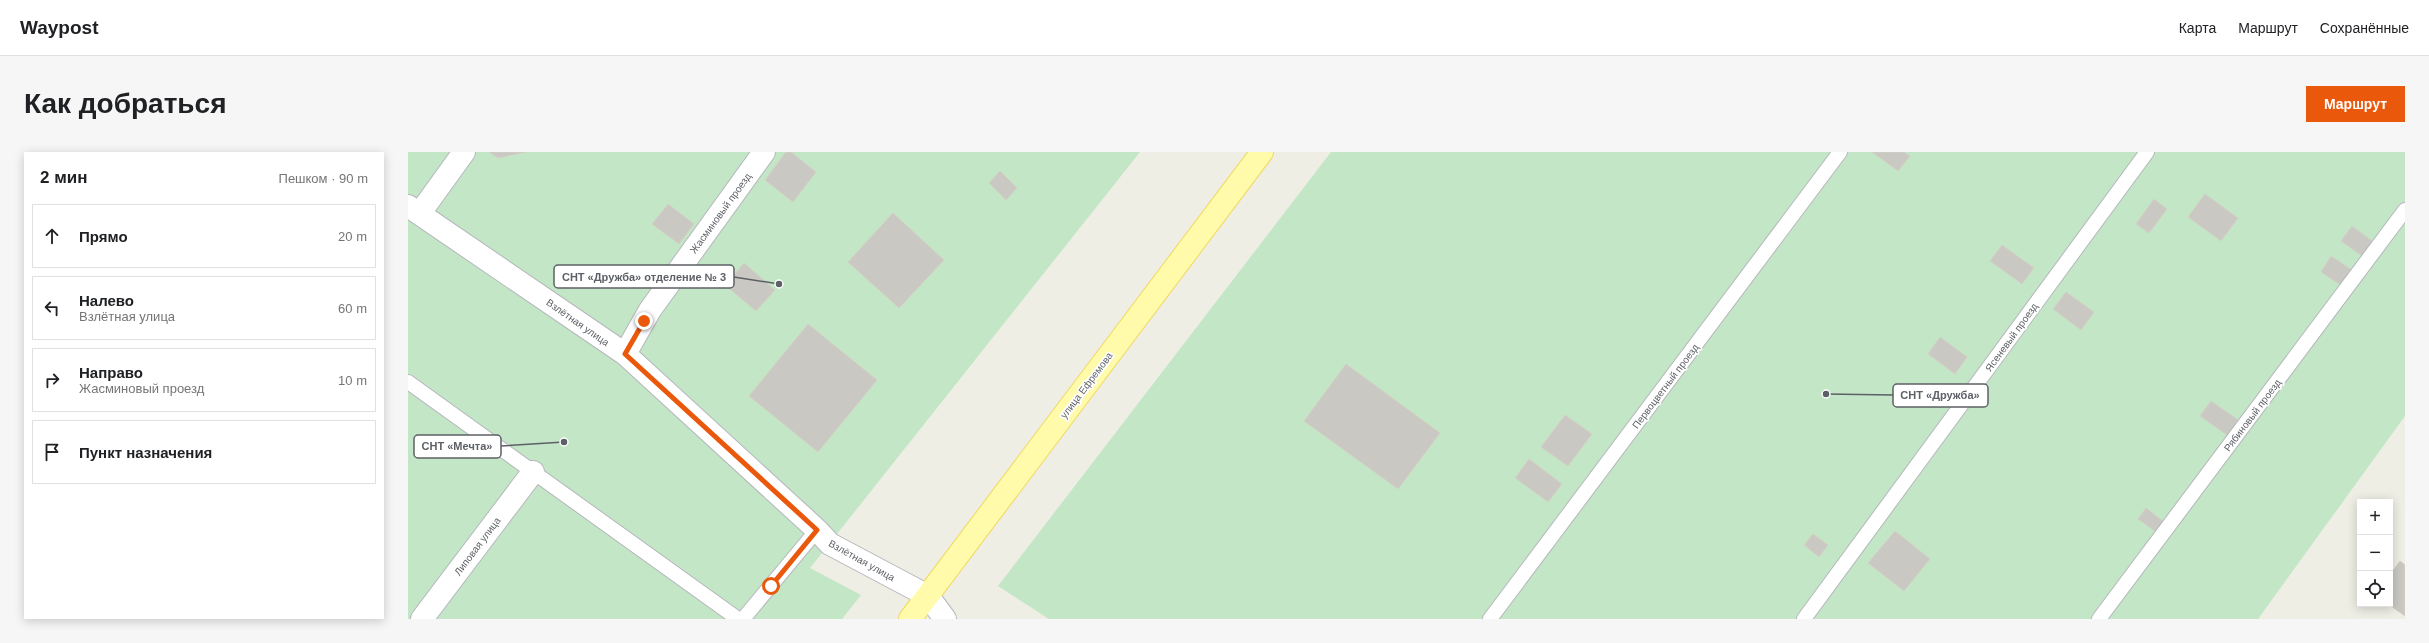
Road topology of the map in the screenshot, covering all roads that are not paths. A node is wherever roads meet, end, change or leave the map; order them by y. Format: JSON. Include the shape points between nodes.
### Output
{"nodes":[{"id":1,"x":464,"y":152,"type":"edge"},
{"id":2,"x":764,"y":152,"type":"edge"},
{"id":3,"x":1262,"y":152,"type":"edge"},
{"id":4,"x":1840,"y":152,"type":"edge"},
{"id":5,"x":2147,"y":152,"type":"edge"},
{"id":6,"x":414,"y":209,"type":"edge"},
{"id":7,"x":2405,"y":210,"type":"edge"},
{"id":8,"x":625,"y":354,"type":"junction"},
{"id":9,"x":408,"y":382,"type":"edge"},
{"id":10,"x":533,"y":472,"type":"junction"},
{"id":11,"x":817,"y":530,"type":"junction"},
{"id":12,"x":928,"y":596,"type":"junction"},
{"id":13,"x":422,"y":619,"type":"edge"},
{"id":14,"x":738,"y":619,"type":"edge"},
{"id":15,"x":743,"y":619,"type":"edge"},
{"id":16,"x":910,"y":619,"type":"edge"},
{"id":17,"x":945,"y":619,"type":"edge"},
{"id":18,"x":1490,"y":619,"type":"edge"},
{"id":19,"x":1804,"y":619,"type":"edge"},
{"id":20,"x":2099,"y":619,"type":"edge"}],
"edges":[{"from":1,"to":6,"type":"street"},
{"from":2,"to":8,"type":"street","name":"Жасминовый проезд","via":[[650,310]]},
{"from":3,"to":12,"type":"main road","name":"улица Ефремова"},
{"from":4,"to":18,"type":"lane","name":"Первоцветный проезд"},
{"from":5,"to":19,"type":"lane","name":"Ясеневый проезд"},
{"from":6,"to":8,"type":"street","name":"Взлётная улица"},
{"from":7,"to":20,"type":"lane","name":"Рябиновый проезд"},
{"from":8,"to":11,"type":"street","name":"Взлётная улица"},
{"from":9,"to":10,"type":"lane"},
{"from":10,"to":13,"type":"street","name":"Липовая улица"},
{"from":10,"to":14,"type":"lane"},
{"from":11,"to":12,"type":"street","name":"Взлётная улица","via":[[830,544]]},
{"from":11,"to":15,"type":"lane"},
{"from":12,"to":16,"type":"main road","name":"улица Ефремова"},
{"from":12,"to":17,"type":"street"}]}
